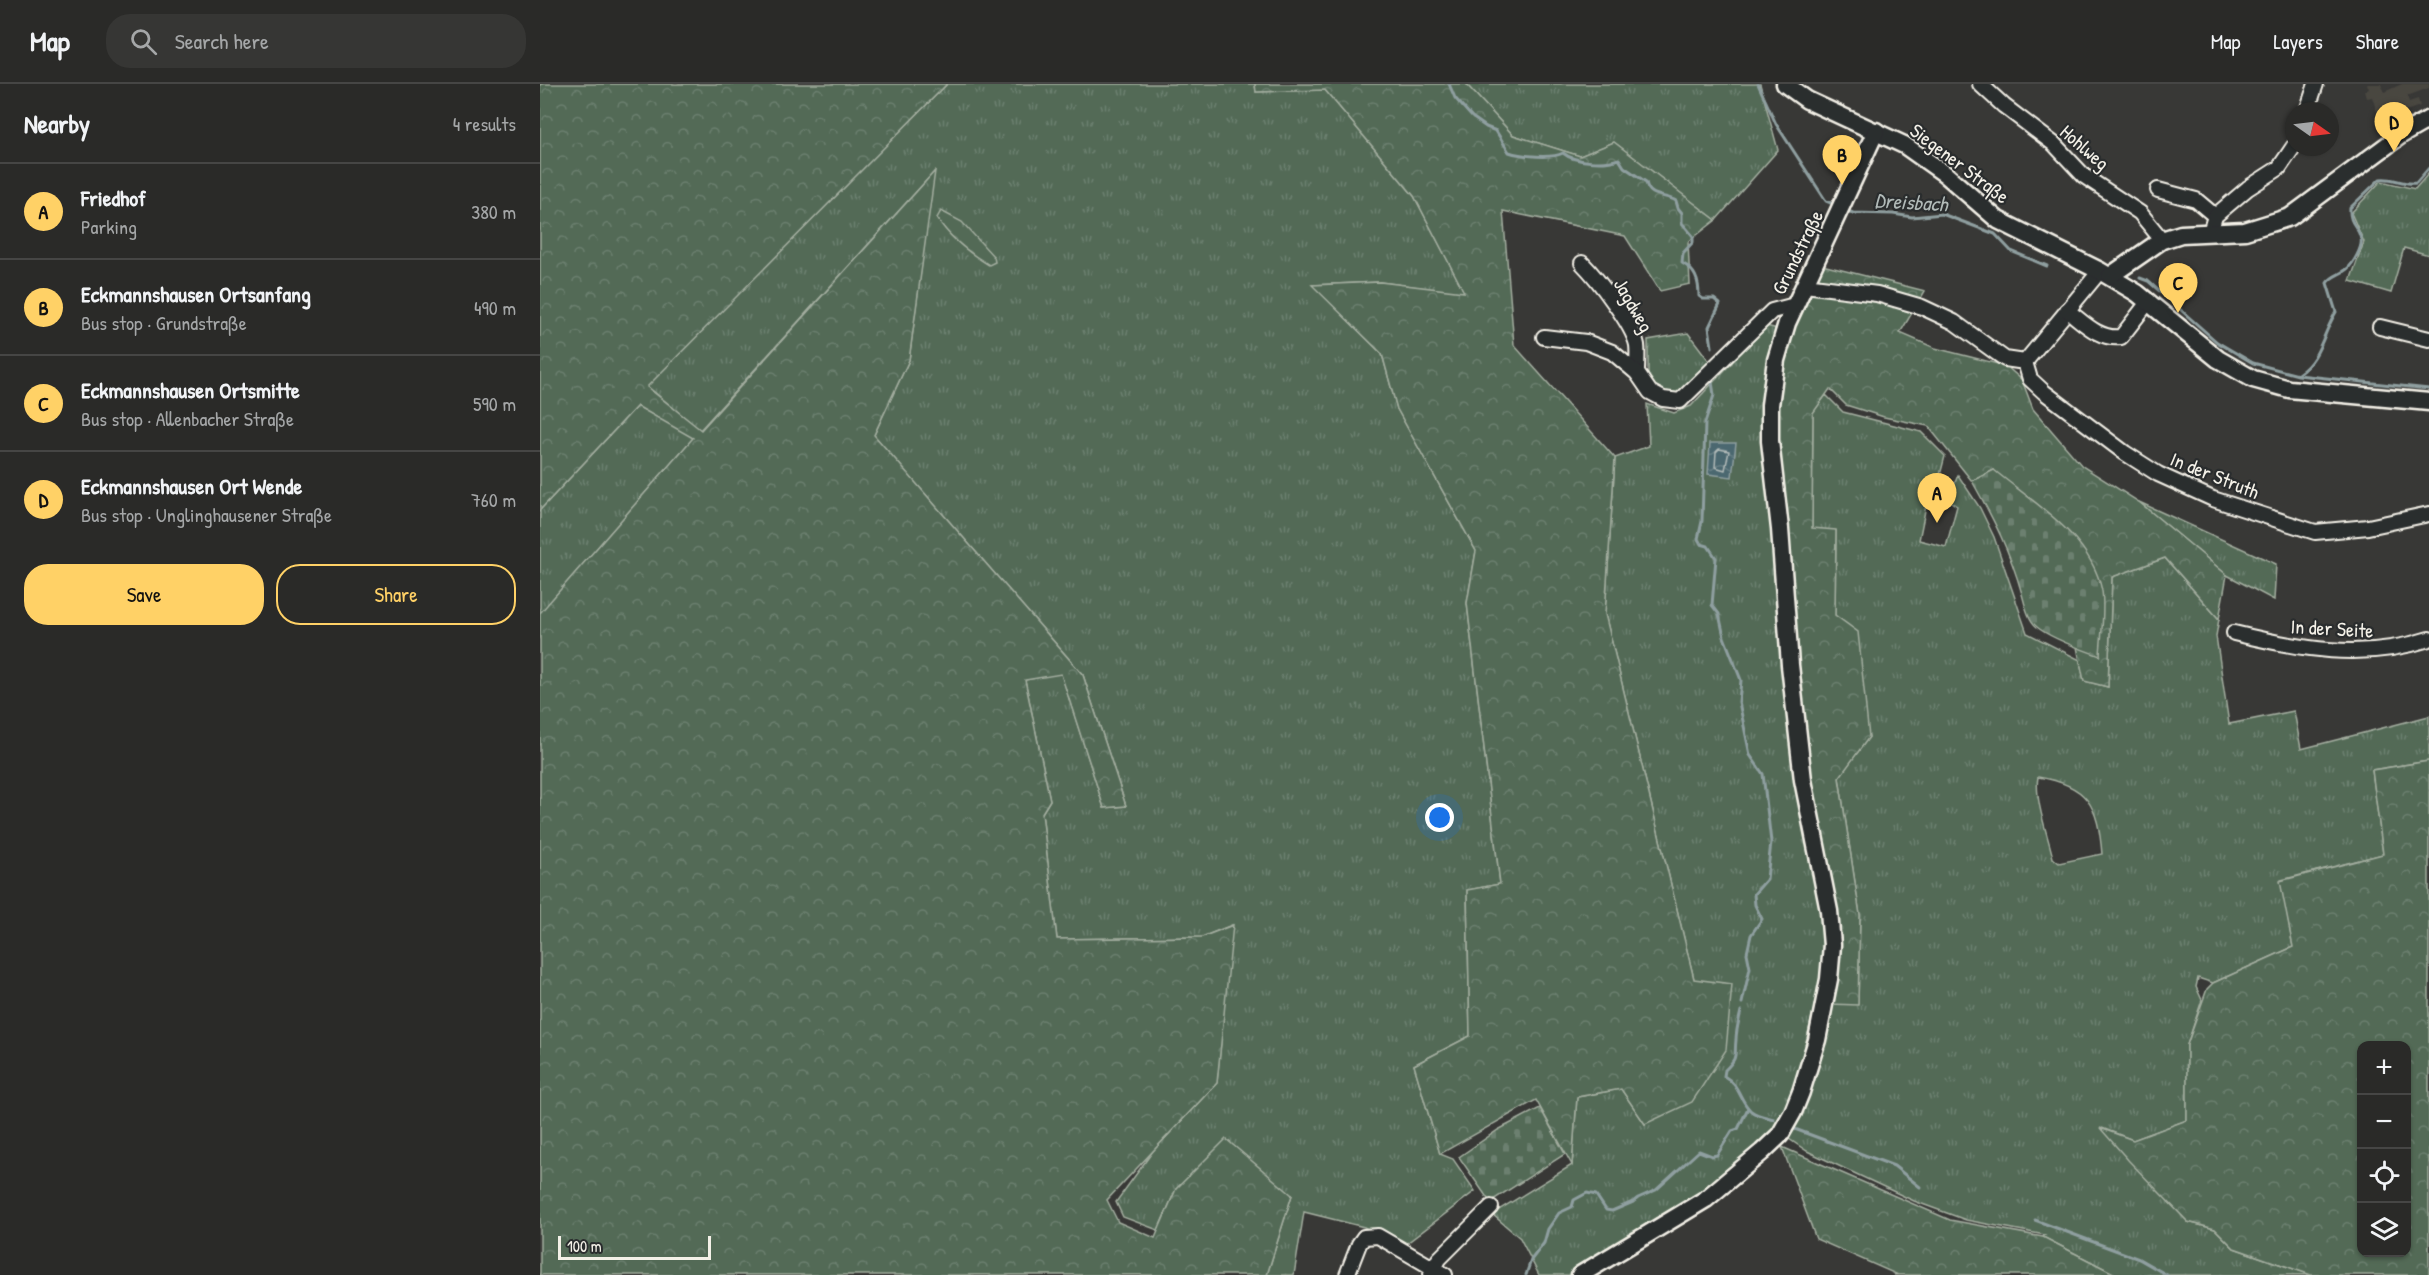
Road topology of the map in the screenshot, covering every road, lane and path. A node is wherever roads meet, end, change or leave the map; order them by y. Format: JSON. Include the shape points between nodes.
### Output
{"nodes":[{"id":1,"x":1785,"y":84,"type":"edge"},
{"id":2,"x":1980,"y":84,"type":"edge"},
{"id":3,"x":2316,"y":84,"type":"edge"},
{"id":4,"x":2310,"y":102,"type":"edge"},
{"id":5,"x":2429,"y":119,"type":"edge"},
{"id":6,"x":1876,"y":131,"type":"junction"},
{"id":7,"x":2287,"y":156,"type":"edge"},
{"id":8,"x":2157,"y":190,"type":"dead end"},
{"id":9,"x":2215,"y":216,"type":"junction"},
{"id":10,"x":2210,"y":233,"type":"junction"},
{"id":11,"x":2162,"y":240,"type":"junction"},
{"id":12,"x":1582,"y":263,"type":"dead end"},
{"id":13,"x":2105,"y":274,"type":"junction"},
{"id":14,"x":1805,"y":285,"type":"junction"},
{"id":15,"x":2148,"y":302,"type":"junction"},
{"id":16,"x":1795,"y":305,"type":"junction"},
{"id":17,"x":2067,"y":310,"type":"junction"},
{"id":18,"x":2380,"y":327,"type":"dead end"},
{"id":19,"x":1544,"y":337,"type":"dead end"},
{"id":20,"x":2429,"y":339,"type":"edge"},
{"id":21,"x":2025,"y":362,"type":"junction"},
{"id":22,"x":1637,"y":373,"type":"junction"},
{"id":23,"x":2429,"y":402,"type":"edge"},
{"id":24,"x":2429,"y":514,"type":"edge"},
{"id":25,"x":2234,"y":633,"type":"dead end"},
{"id":26,"x":2429,"y":639,"type":"edge"},
{"id":27,"x":1491,"y":1207,"type":"dead end"},
{"id":28,"x":1437,"y":1273,"type":"edge"},
{"id":29,"x":1347,"y":1275,"type":"edge"},
{"id":30,"x":1580,"y":1275,"type":"edge"}],
"edges":[{"from":1,"to":6,"type":"main road","name":"Siegener Straße","via":[[1807,100]]},
{"from":2,"to":11,"type":"street","name":"Hohlweg","via":[[2054,144],[2084,176],[2140,213]]},
{"from":3,"to":4,"type":"street"},
{"from":5,"to":10,"type":"main road","via":[[2401,135],[2290,217],[2245,231]]},
{"from":6,"to":13,"type":"main road","name":"Siegener Straße","via":[[1945,174],[1998,220]]},
{"from":6,"to":14,"type":"main road","name":"Grundstraße"},
{"from":7,"to":9,"type":"street","via":[[2279,168]]},
{"from":8,"to":9,"type":"street","via":[[2196,200]]},
{"from":9,"to":10,"type":"street"},
{"from":10,"to":11,"type":"main road","via":[[2181,234]]},
{"from":11,"to":13,"type":"main road"},
{"from":12,"to":22,"type":"street","name":"Jagdweg","via":[[1632,333],[1637,345]]},
{"from":13,"to":15,"type":"main road","name":"Siegener Straße"},
{"from":13,"to":17,"type":"street"},
{"from":14,"to":16,"type":"main road","name":"Grundstraße"},
{"from":14,"to":21,"type":"street","via":[[1877,294],[1922,307],[1954,322],[2005,359]]},
{"from":15,"to":17,"type":"street","via":[[2121,337],[2114,338],[2100,335]]},
{"from":15,"to":23,"type":"main road","name":"Siegener Straße","via":[[2218,358],[2253,379],[2289,389]]},
{"from":16,"to":22,"type":"street","via":[[1773,311],[1680,401],[1650,392]]},
{"from":16,"to":30,"type":"main road","name":"Grundstraße","via":[[1776,360],[1770,441],[1803,780],[1832,945],[1816,1040],[1801,1092],[1780,1135],[1706,1199]]},
{"from":17,"to":21,"type":"street"},
{"from":18,"to":20,"type":"street"},
{"from":19,"to":22,"type":"street","via":[[1597,346],[1625,361]]},
{"from":21,"to":24,"type":"street","name":"In der Struth","via":[[2030,379],[2044,392],[2125,453],[2213,500],[2315,532],[2368,527]]},
{"from":25,"to":26,"type":"street","name":"In der Seite","via":[[2287,646],[2355,653]]},
{"from":27,"to":28,"type":"street","via":[[1439,1259]]},
{"from":28,"to":29,"type":"street","via":[[1385,1239],[1371,1236],[1364,1237],[1359,1244]]}]}
